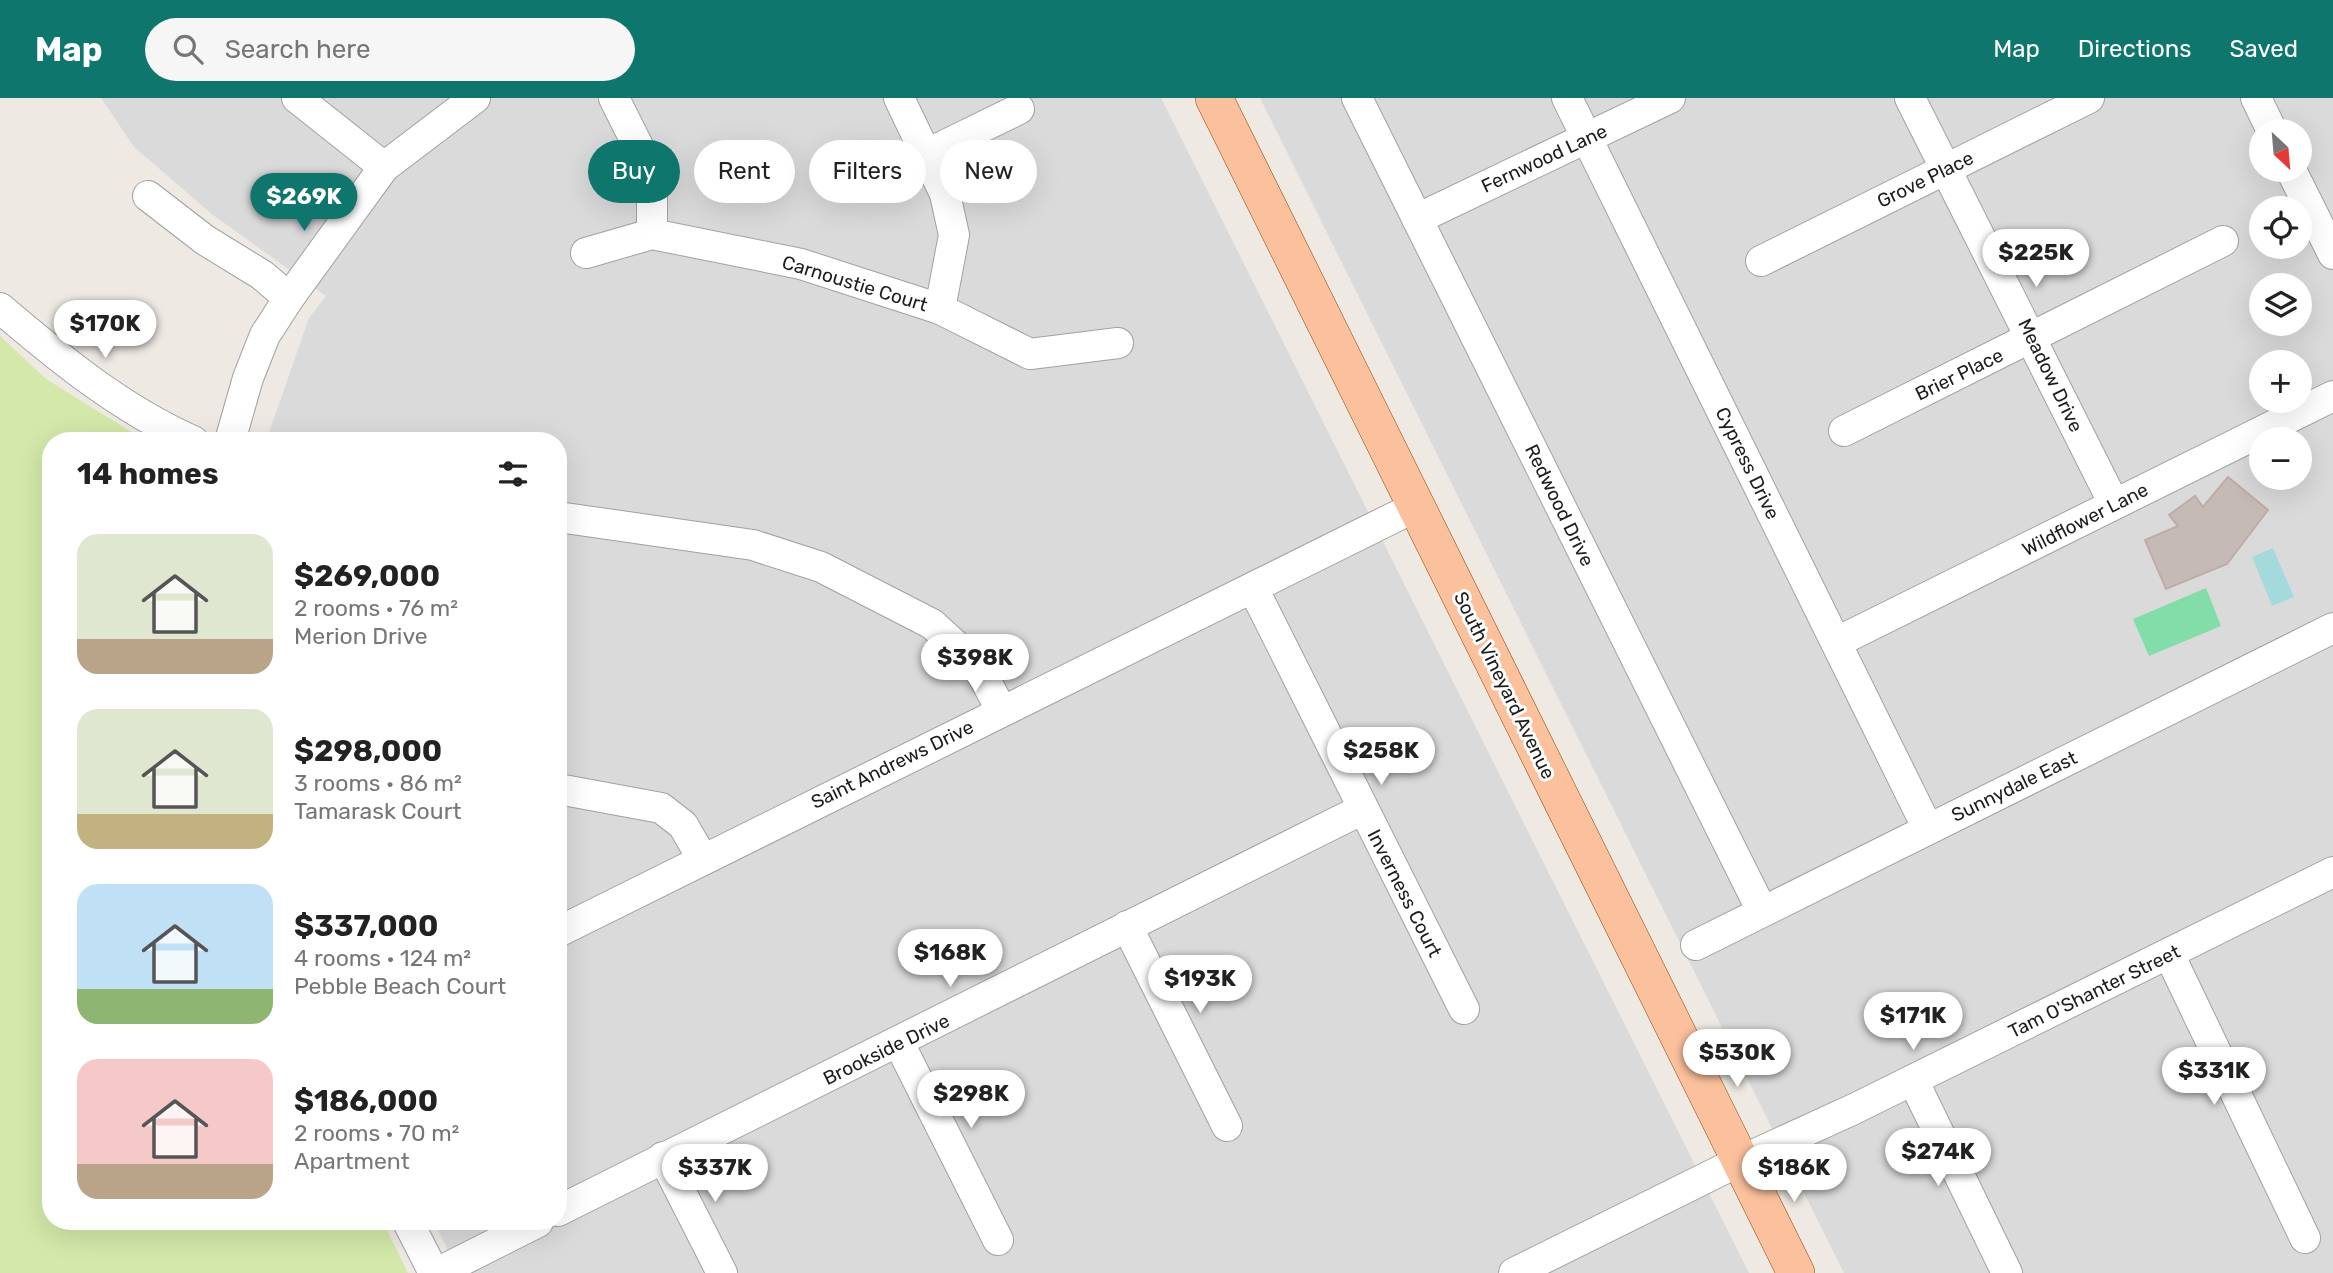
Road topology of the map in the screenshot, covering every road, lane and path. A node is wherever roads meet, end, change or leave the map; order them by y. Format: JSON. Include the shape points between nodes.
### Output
{"nodes":[{"id":1,"x":297,"y":98,"type":"edge"},
{"id":2,"x":475,"y":98,"type":"edge"},
{"id":3,"x":614,"y":98,"type":"edge"},
{"id":4,"x":899,"y":98,"type":"edge"},
{"id":5,"x":1214,"y":98,"type":"edge"},
{"id":6,"x":1357,"y":98,"type":"edge"},
{"id":7,"x":1567,"y":98,"type":"edge"},
{"id":8,"x":1670,"y":98,"type":"edge"},
{"id":9,"x":1910,"y":98,"type":"edge"},
{"id":10,"x":2089,"y":98,"type":"edge"},
{"id":11,"x":2256,"y":98,"type":"edge"},
{"id":12,"x":1019,"y":109,"type":"dead end"},
{"id":13,"x":2266,"y":119,"type":"edge"},
{"id":14,"x":1586,"y":138,"type":"junction"},
{"id":15,"x":927,"y":154,"type":"junction"},
{"id":16,"x":384,"y":167,"type":"junction"},
{"id":17,"x":1946,"y":169,"type":"junction"},
{"id":18,"x":2297,"y":182,"type":"edge"},
{"id":19,"x":148,"y":196,"type":"dead end"},
{"id":20,"x":1417,"y":219,"type":"junction"},
{"id":21,"x":652,"y":234,"type":"junction"},
{"id":22,"x":2223,"y":241,"type":"dead end"},
{"id":23,"x":586,"y":253,"type":"dead end"},
{"id":24,"x":2333,"y":254,"type":"edge"},
{"id":25,"x":1761,"y":261,"type":"dead end"},
{"id":26,"x":289,"y":298,"type":"junction"},
{"id":27,"x":0,"y":308,"type":"edge"},
{"id":28,"x":940,"y":309,"type":"junction"},
{"id":29,"x":2032,"y":337,"type":"junction"},
{"id":30,"x":1118,"y":343,"type":"dead end"},
{"id":31,"x":2333,"y":396,"type":"edge"},
{"id":32,"x":1844,"y":430,"type":"dead end"},
{"id":33,"x":173,"y":432,"type":"edge"},
{"id":34,"x":233,"y":432,"type":"edge"},
{"id":35,"x":2114,"y":504,"type":"junction"},
{"id":36,"x":1417,"y":506,"type":"junction"},
{"id":37,"x":567,"y":518,"type":"edge"},
{"id":38,"x":1253,"y":588,"type":"junction"},
{"id":39,"x":2333,"y":628,"type":"edge"},
{"id":40,"x":1837,"y":642,"type":"junction"},
{"id":41,"x":1001,"y":710,"type":"junction"},
{"id":42,"x":567,"y":791,"type":"edge"},
{"id":43,"x":1363,"y":809,"type":"junction"},
{"id":44,"x":1928,"y":829,"type":"junction"},
{"id":45,"x":702,"y":858,"type":"junction"},
{"id":46,"x":2333,"y":873,"type":"edge"},
{"id":47,"x":1762,"y":912,"type":"junction"},
{"id":48,"x":1127,"y":926,"type":"junction"},
{"id":49,"x":567,"y":927,"type":"edge"},
{"id":50,"x":1696,"y":945,"type":"dead end"},
{"id":51,"x":2169,"y":954,"type":"junction"},
{"id":52,"x":1464,"y":1009,"type":"dead end"},
{"id":53,"x":899,"y":1043,"type":"junction"},
{"id":54,"x":1913,"y":1080,"type":"junction"},
{"id":55,"x":1227,"y":1126,"type":"dead end"},
{"id":56,"x":663,"y":1157,"type":"junction"},
{"id":57,"x":1740,"y":1161,"type":"junction"},
{"id":58,"x":567,"y":1206,"type":"edge"},
{"id":59,"x":412,"y":1230,"type":"edge"},
{"id":60,"x":522,"y":1230,"type":"edge"},
{"id":61,"x":2305,"y":1238,"type":"dead end"},
{"id":62,"x":998,"y":1240,"type":"dead end"},
{"id":63,"x":436,"y":1273,"type":"edge"},
{"id":64,"x":722,"y":1273,"type":"edge"},
{"id":65,"x":1514,"y":1273,"type":"edge"},
{"id":66,"x":1796,"y":1273,"type":"edge"},
{"id":67,"x":2007,"y":1273,"type":"edge"}],
"edges":[{"from":1,"to":16,"type":"street"},
{"from":2,"to":16,"type":"street"},
{"from":3,"to":21,"type":"street","via":[[652,183]]},
{"from":4,"to":15,"type":"street"},
{"from":5,"to":36,"type":"main road","name":"South Vineyard Avenue"},
{"from":6,"to":20,"type":"street","name":"Redwood Drive"},
{"from":7,"to":14,"type":"street","name":"Cypress Drive"},
{"from":8,"to":14,"type":"street","name":"Fernwood Lane"},
{"from":9,"to":17,"type":"street","name":"Meadow Drive"},
{"from":10,"to":17,"type":"street","name":"Grove Place"},
{"from":11,"to":13,"type":"street"},
{"from":12,"to":15,"type":"street"},
{"from":14,"to":20,"type":"street","name":"Fernwood Lane"},
{"from":14,"to":40,"type":"street","name":"Cypress Drive"},
{"from":15,"to":28,"type":"street","via":[[945,194],[954,235]]},
{"from":16,"to":26,"type":"street"},
{"from":17,"to":25,"type":"street","name":"Grove Place"},
{"from":17,"to":29,"type":"street","name":"Meadow Drive"},
{"from":18,"to":24,"type":"street"},
{"from":19,"to":26,"type":"street"},
{"from":20,"to":47,"type":"street","name":"Redwood Drive"},
{"from":21,"to":23,"type":"street","name":"Carnoustie Court"},
{"from":21,"to":28,"type":"street","name":"Carnoustie Court","via":[[802,264]]},
{"from":22,"to":29,"type":"street","name":"Brier Place"},
{"from":26,"to":34,"type":"street","via":[[261,346]]},
{"from":27,"to":33,"type":"street","via":[[101,388]]},
{"from":28,"to":30,"type":"street","name":"Carnoustie Court","via":[[1030,354]]},
{"from":29,"to":32,"type":"street","name":"Brier Place"},
{"from":29,"to":35,"type":"street","name":"Meadow Drive"},
{"from":31,"to":35,"type":"street","name":"Wildflower Lane"},
{"from":35,"to":40,"type":"street","name":"Wildflower Lane"},
{"from":36,"to":38,"type":"street","name":"Saint Andrews Drive"},
{"from":36,"to":57,"type":"main road","name":"South Vineyard Avenue"},
{"from":37,"to":41,"type":"street","via":[[753,545],[821,567],[932,624],[978,666]]},
{"from":38,"to":41,"type":"street","name":"Saint Andrews Drive"},
{"from":38,"to":43,"type":"street","name":"Inverness Court"},
{"from":39,"to":44,"type":"street","name":"Sunnydale East"},
{"from":40,"to":44,"type":"street","name":"Cypress Drive"},
{"from":41,"to":45,"type":"street","name":"Saint Andrews Drive"},
{"from":42,"to":45,"type":"street","via":[[661,808],[683,825]]},
{"from":43,"to":48,"type":"street","name":"Brookside Drive"},
{"from":43,"to":52,"type":"street","name":"Inverness Court"},
{"from":44,"to":47,"type":"street","name":"Sunnydale East"},
{"from":45,"to":49,"type":"street","name":"Saint Andrews Drive"},
{"from":46,"to":51,"type":"street","name":"Tam O'Shanter Street"},
{"from":47,"to":50,"type":"street","name":"Sunnydale East"},
{"from":48,"to":53,"type":"street","name":"Brookside Drive"},
{"from":48,"to":55,"type":"street"},
{"from":51,"to":54,"type":"street","name":"Tam O'Shanter Street"},
{"from":51,"to":61,"type":"street"},
{"from":53,"to":56,"type":"street","name":"Brookside Drive"},
{"from":53,"to":62,"type":"street"},
{"from":54,"to":57,"type":"street","name":"Tam O'Shanter Street"},
{"from":54,"to":67,"type":"street"},
{"from":56,"to":58,"type":"street","name":"Brookside Drive"},
{"from":56,"to":64,"type":"street"},
{"from":57,"to":65,"type":"street","name":"Tam O'Shanter Street"},
{"from":57,"to":66,"type":"main road","name":"South Vineyard Avenue"},
{"from":59,"to":63,"type":"street"},
{"from":60,"to":63,"type":"street"}]}
